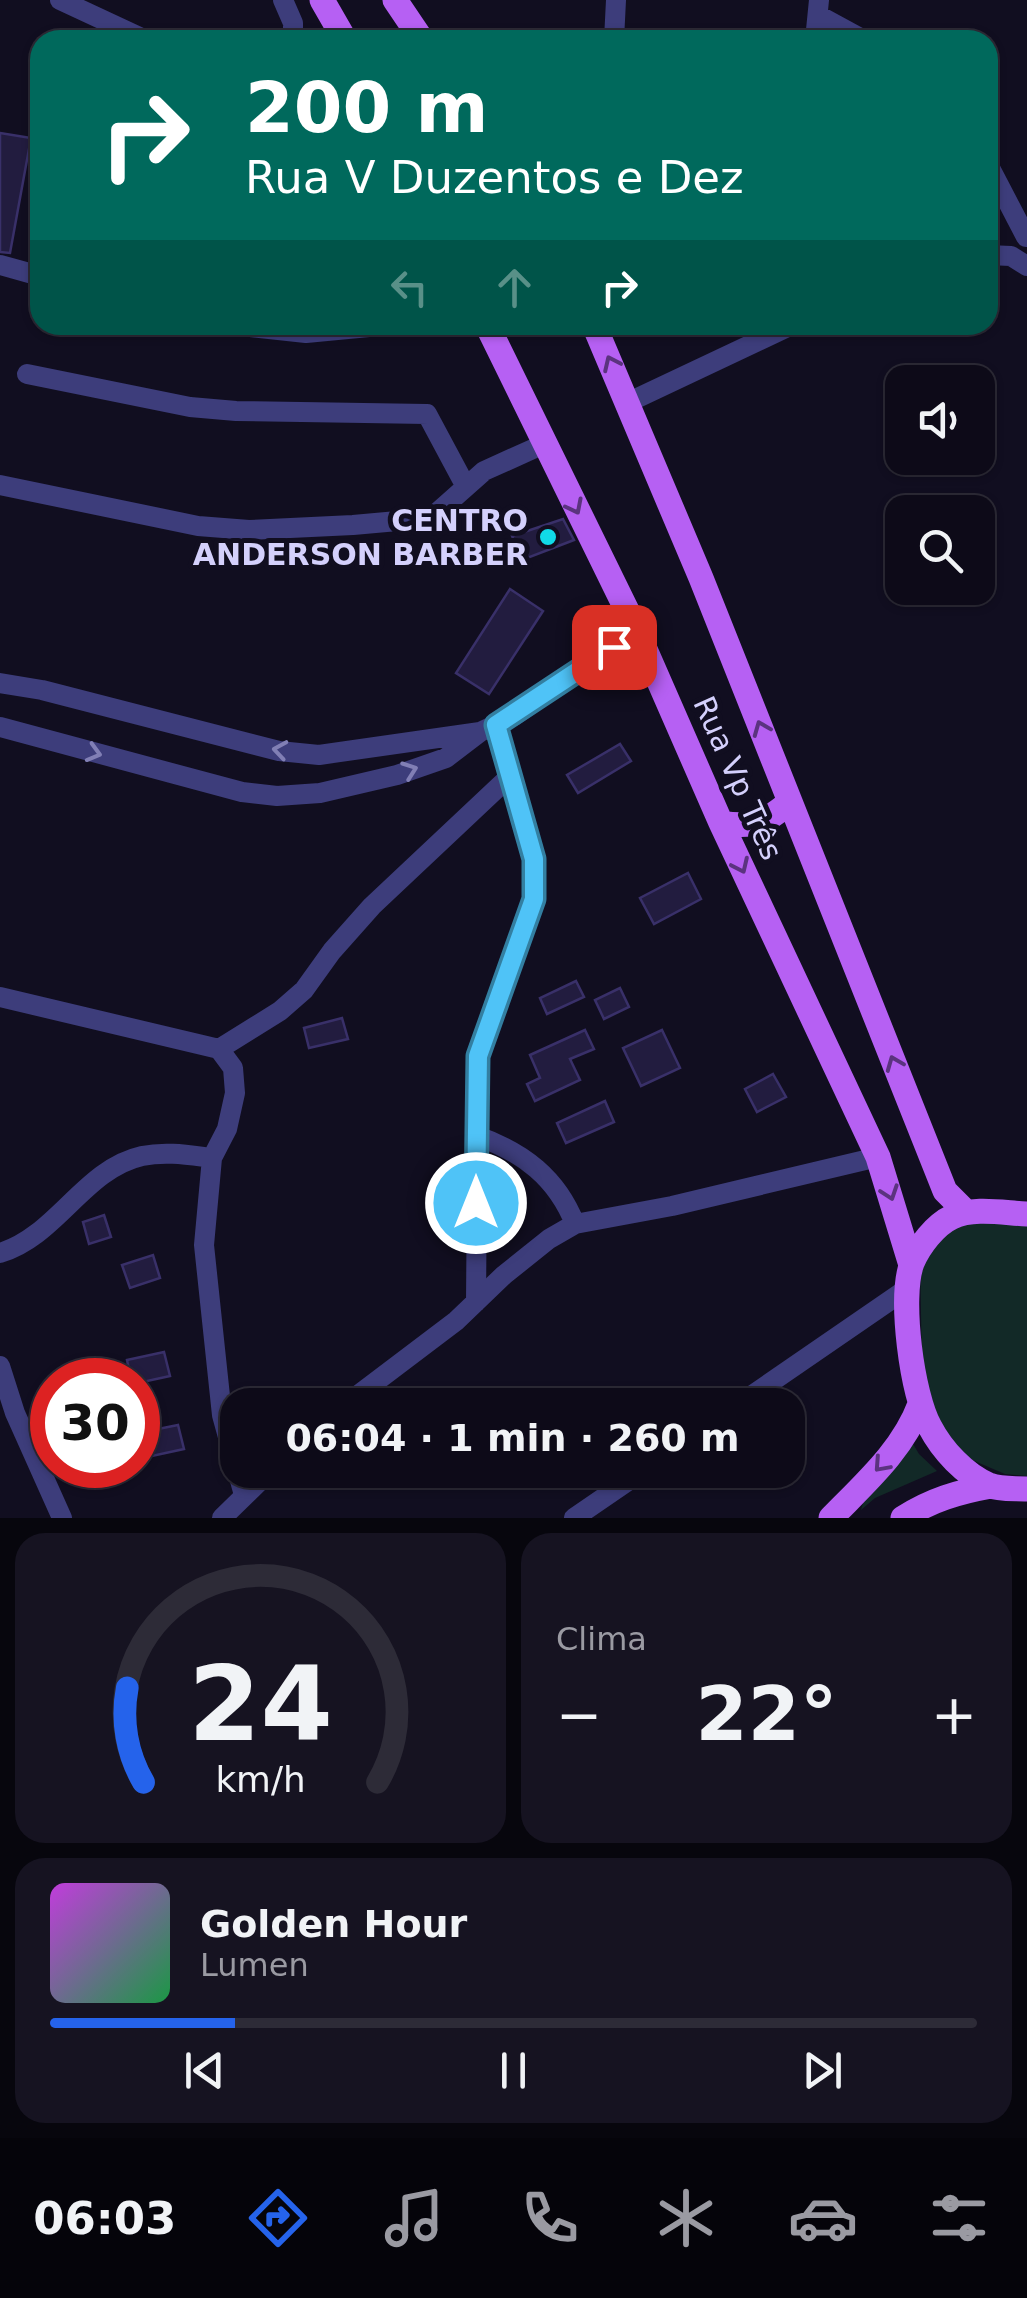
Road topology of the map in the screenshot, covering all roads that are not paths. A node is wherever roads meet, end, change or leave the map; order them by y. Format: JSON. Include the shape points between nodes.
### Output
{"nodes":[{"id":1,"x":60,"y":0,"type":"edge"},
{"id":2,"x":283,"y":0,"type":"edge"},
{"id":3,"x":322,"y":0,"type":"edge"},
{"id":4,"x":396,"y":0,"type":"edge"},
{"id":5,"x":616,"y":0,"type":"edge"},
{"id":6,"x":819,"y":8,"type":"edge"},
{"id":7,"x":124,"y":30,"type":"edge"},
{"id":8,"x":293,"y":30,"type":"edge"},
{"id":9,"x":339,"y":30,"type":"edge"},
{"id":10,"x":416,"y":30,"type":"edge"},
{"id":11,"x":614,"y":30,"type":"edge"},
{"id":12,"x":850,"y":30,"type":"edge"},
{"id":13,"x":998,"y":183,"type":"edge"},
{"id":14,"x":1027,"y":237,"type":"edge"},
{"id":15,"x":1019,"y":261,"type":"edge"},
{"id":16,"x":0,"y":266,"type":"edge"},
{"id":17,"x":30,"y":274,"type":"edge"},
{"id":18,"x":492,"y":335,"type":"edge"},
{"id":19,"x":599,"y":335,"type":"edge"},
{"id":20,"x":766,"y":335,"type":"edge"},
{"id":21,"x":27,"y":374,"type":"dead end"},
{"id":22,"x":630,"y":402,"type":"junction"},
{"id":23,"x":544,"y":444,"type":"junction"},
{"id":24,"x":0,"y":485,"type":"edge"},
{"id":25,"x":465,"y":485,"type":"junction"},
{"id":26,"x":638,"y":632,"type":"junction"},
{"id":27,"x":0,"y":683,"type":"edge"},
{"id":28,"x":0,"y":728,"type":"edge"},
{"id":29,"x":488,"y":728,"type":"junction"},
{"id":30,"x":508,"y":778,"type":"junction"},
{"id":31,"x":790,"y":802,"type":"junction"},
{"id":32,"x":721,"y":823,"type":"junction"},
{"id":33,"x":0,"y":998,"type":"edge"},
{"id":34,"x":220,"y":1049,"type":"junction"},
{"id":35,"x":476,"y":1136,"type":"junction"},
{"id":36,"x":212,"y":1158,"type":"junction"},
{"id":37,"x":878,"y":1158,"type":"junction"},
{"id":38,"x":966,"y":1212,"type":"junction"},
{"id":39,"x":1027,"y":1214,"type":"edge"},
{"id":40,"x":575,"y":1224,"type":"junction"},
{"id":41,"x":0,"y":1253,"type":"edge"},
{"id":42,"x":910,"y":1276,"type":"junction"},
{"id":43,"x":476,"y":1302,"type":"junction"},
{"id":44,"x":0,"y":1366,"type":"edge"},
{"id":45,"x":226,"y":1388,"type":"edge"},
{"id":46,"x":366,"y":1388,"type":"edge"},
{"id":47,"x":761,"y":1388,"type":"edge"},
{"id":48,"x":920,"y":1404,"type":"junction"},
{"id":49,"x":991,"y":1486,"type":"junction"},
{"id":50,"x":243,"y":1488,"type":"edge"},
{"id":51,"x":251,"y":1488,"type":"edge"},
{"id":52,"x":618,"y":1488,"type":"edge"},
{"id":53,"x":1027,"y":1489,"type":"edge"},
{"id":54,"x":244,"y":1494,"type":"junction"},
{"id":55,"x":62,"y":1518,"type":"edge"},
{"id":56,"x":222,"y":1518,"type":"edge"},
{"id":57,"x":574,"y":1518,"type":"edge"},
{"id":58,"x":831,"y":1518,"type":"edge"},
{"id":59,"x":902,"y":1518,"type":"edge"}],
"edges":[{"from":1,"to":7,"type":"street"},
{"from":2,"to":8,"type":"street"},
{"from":3,"to":9,"type":"main road"},
{"from":4,"to":10,"type":"main road"},
{"from":5,"to":11,"type":"street"},
{"from":6,"to":12,"type":"street"},
{"from":13,"to":14,"type":"street"},
{"from":14,"to":15,"type":"street"},
{"from":16,"to":17,"type":"street"},
{"from":18,"to":23,"type":"main road","name":"Rua Vp Três"},
{"from":22,"to":19,"type":"main road","name":"Rua Vp Três","one_way":true},
{"from":20,"to":22,"type":"street"},
{"from":21,"to":25,"type":"street","via":[[206,408],[428,414]]},
{"from":31,"to":22,"type":"main road","name":"Rua Vp Três","one_way":true},
{"from":23,"to":25,"type":"street"},
{"from":23,"to":26,"type":"main road","name":"Rua Vp Três","one_way":true},
{"from":24,"to":25,"type":"street","via":[[248,530],[431,518]]},
{"from":26,"to":29,"type":"street"},
{"from":26,"to":32,"type":"main road","name":"Rua Vp Três"},
{"from":29,"to":27,"type":"street","one_way":true,"via":[[318,755],[229,740]]},
{"from":28,"to":29,"type":"street","one_way":true,"via":[[184,780],[277,796],[398,774],[446,758]]},
{"from":29,"to":30,"type":"street"},
{"from":30,"to":34,"type":"street","via":[[372,906],[304,990]]},
{"from":30,"to":35,"type":"street","via":[[534,859],[534,899],[478,1056]]},
{"from":31,"to":32,"type":"main road","via":[[752,826]]},
{"from":38,"to":31,"type":"main road","name":"Rua Vp Três","one_way":true,"via":[[945,1191]]},
{"from":32,"to":37,"type":"main road","name":"Rua Vp Três","one_way":true},
{"from":33,"to":34,"type":"street"},
{"from":34,"to":36,"type":"street","via":[[233,1068],[236,1093]]},
{"from":35,"to":40,"type":"street","via":[[520,1154],[546,1176]]},
{"from":35,"to":43,"type":"street"},
{"from":36,"to":41,"type":"street","via":[[139,1156],[115,1167],[32,1240]]},
{"from":36,"to":45,"type":"street","via":[[204,1245]]},
{"from":37,"to":40,"type":"street"},
{"from":37,"to":42,"type":"main road","name":"Rua Vp Três","one_way":true},
{"from":38,"to":39,"type":"main road"},
{"from":38,"to":42,"type":"main road","via":[[947,1219],[927,1239]]},
{"from":40,"to":43,"type":"street"},
{"from":42,"to":47,"type":"street"},
{"from":42,"to":48,"type":"main road","name":"Rua Vp Três","via":[[909,1352]]},
{"from":43,"to":46,"type":"street"},
{"from":44,"to":55,"type":"street"},
{"from":48,"to":49,"type":"main road","name":"Rua Vp Três","via":[[945,1450]]},
{"from":48,"to":58,"type":"main road","one_way":true,"via":[[910,1430]]},
{"from":49,"to":53,"type":"main road"},
{"from":49,"to":59,"type":"main road","via":[[955,1492]]},
{"from":50,"to":54,"type":"street"},
{"from":51,"to":54,"type":"street"},
{"from":52,"to":57,"type":"street"},
{"from":54,"to":56,"type":"street"}]}
